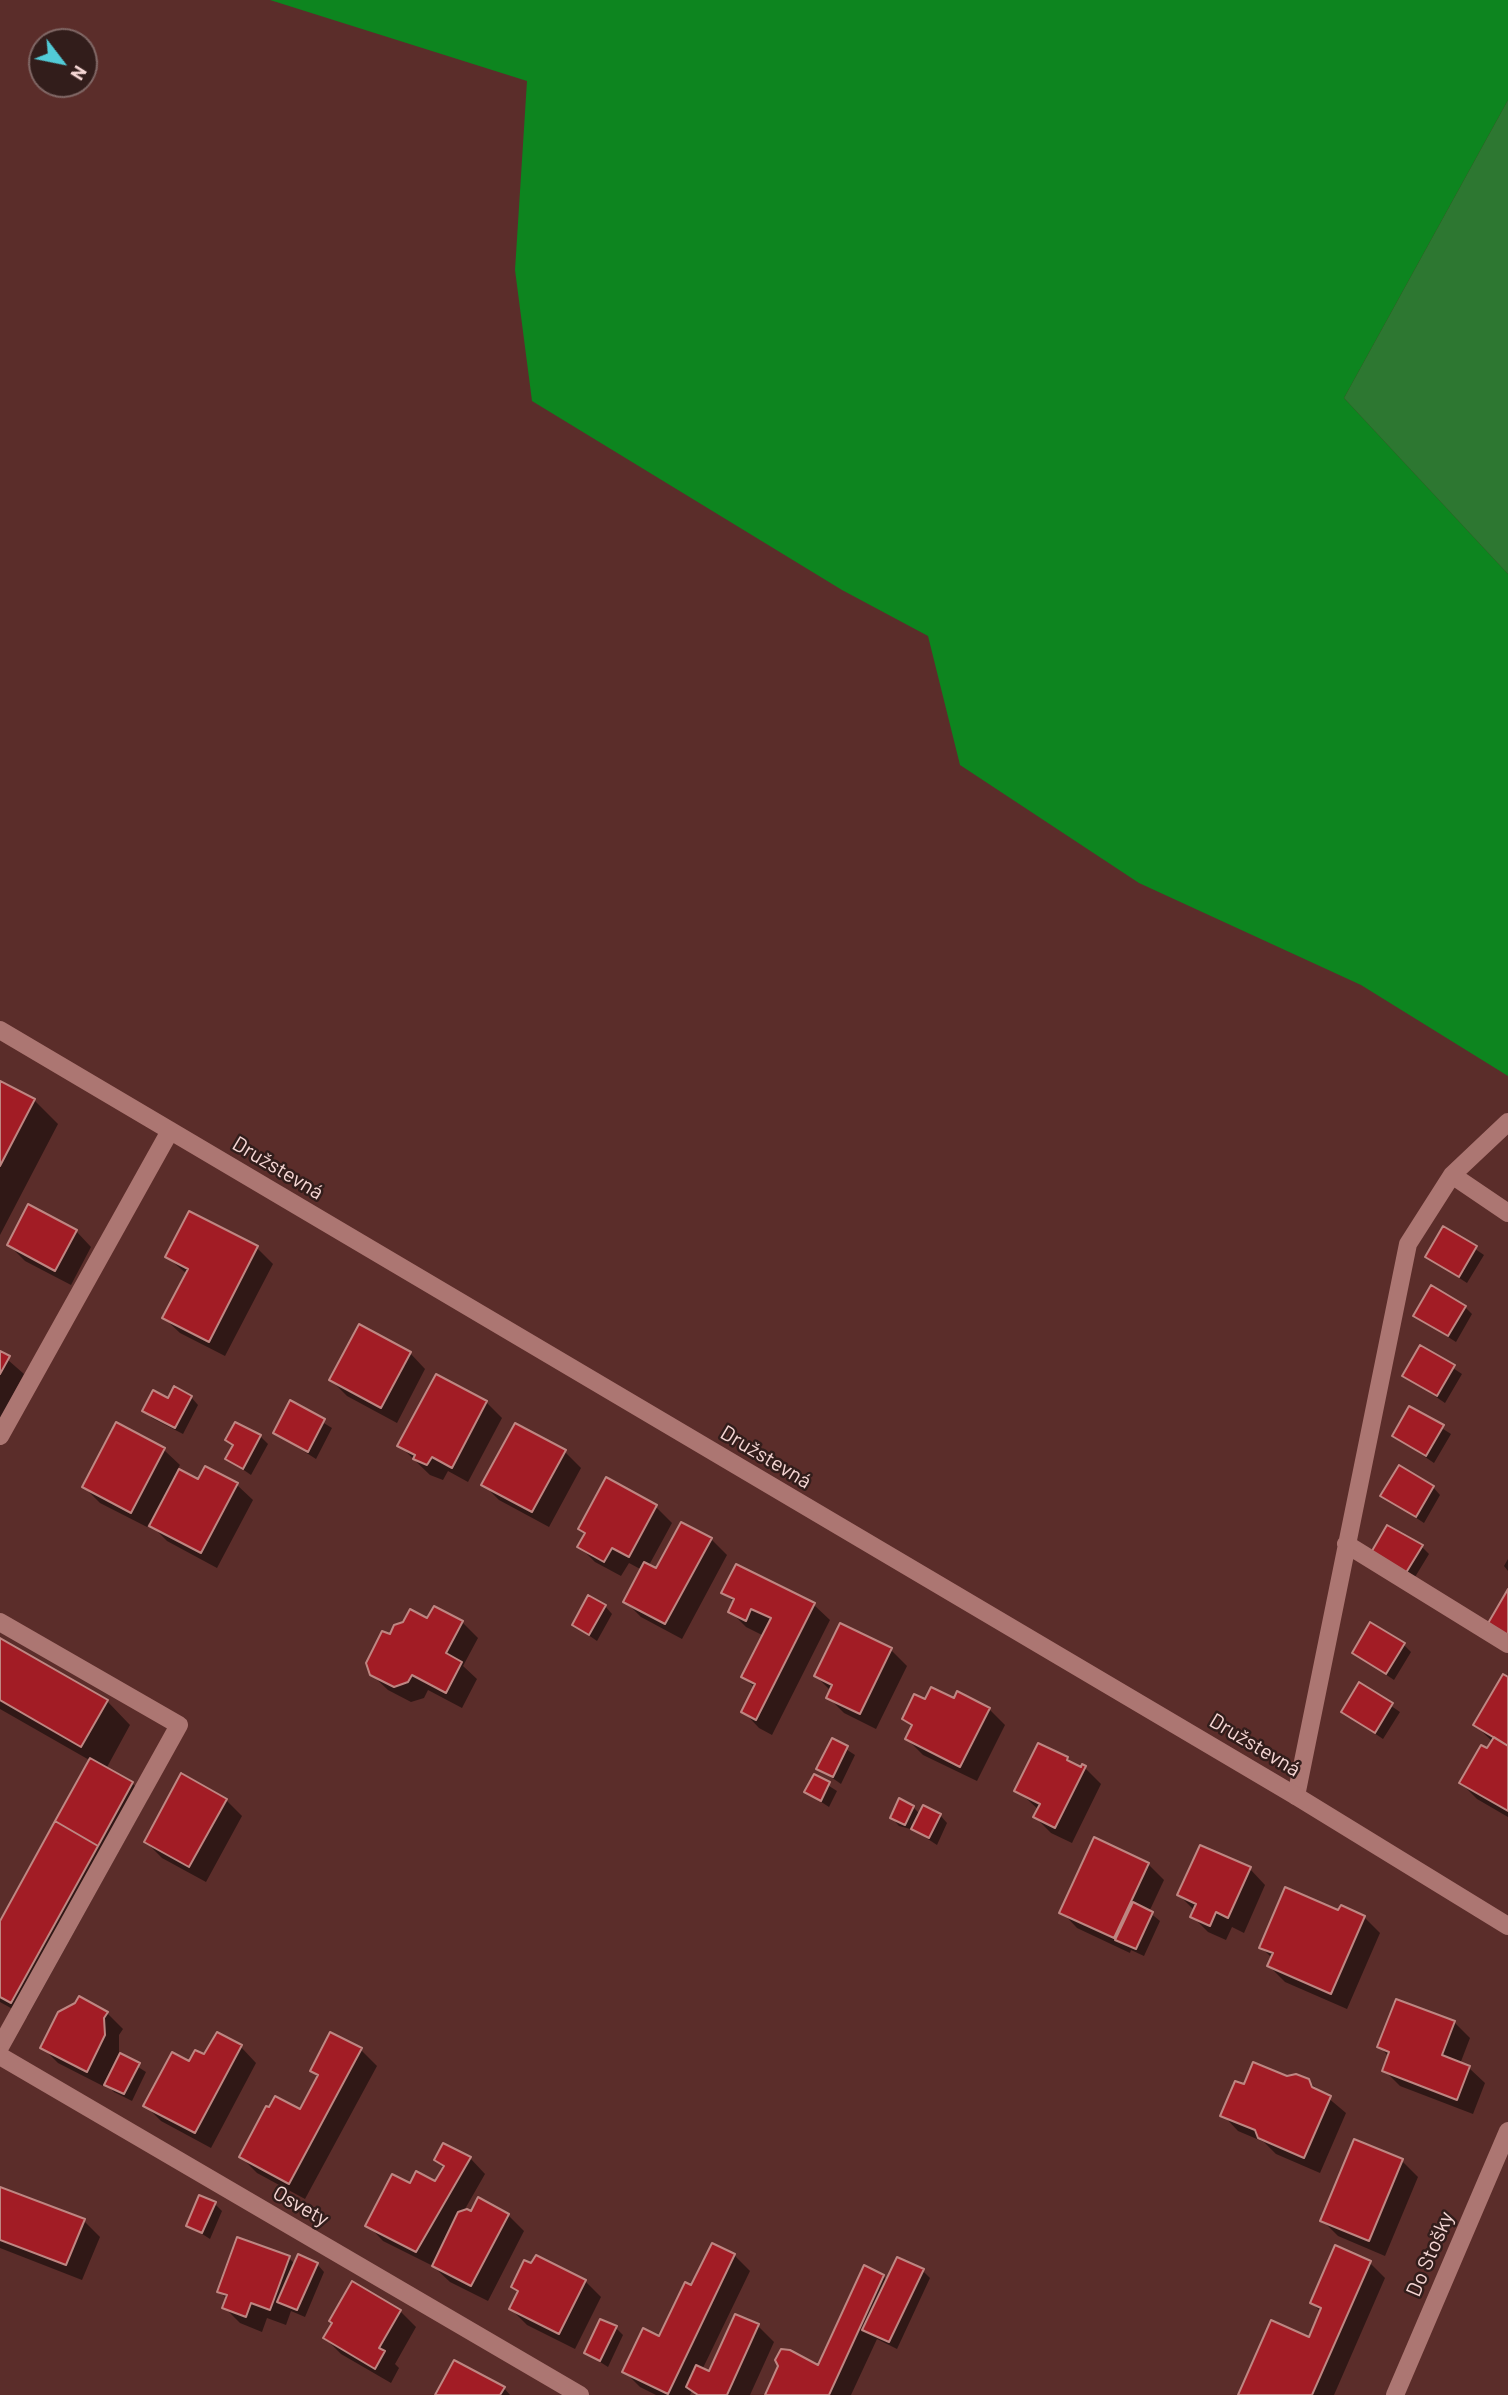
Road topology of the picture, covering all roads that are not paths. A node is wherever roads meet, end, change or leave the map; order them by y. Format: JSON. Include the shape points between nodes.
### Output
{"nodes":[{"id":1,"x":0,"y":1030,"type":"edge"},
{"id":2,"x":1508,"y":1122,"type":"edge"},
{"id":3,"x":170,"y":1131,"type":"junction"},
{"id":4,"x":1452,"y":1175,"type":"junction"},
{"id":5,"x":1508,"y":1213,"type":"edge"},
{"id":6,"x":0,"y":1436,"type":"edge"},
{"id":7,"x":1346,"y":1544,"type":"junction"},
{"id":8,"x":0,"y":1622,"type":"edge"},
{"id":9,"x":1508,"y":1644,"type":"edge"},
{"id":10,"x":1296,"y":1796,"type":"junction"},
{"id":11,"x":1508,"y":1926,"type":"edge"},
{"id":12,"x":0,"y":2047,"type":"edge"},
{"id":13,"x":0,"y":2056,"type":"edge"},
{"id":14,"x":1508,"y":2131,"type":"edge"},
{"id":15,"x":580,"y":2395,"type":"edge"},
{"id":16,"x":1395,"y":2395,"type":"edge"}],
"edges":[{"from":1,"to":3,"type":"street","name":"Družstevná"},
{"from":2,"to":4,"type":"street"},
{"from":3,"to":6,"type":"street"},
{"from":3,"to":10,"type":"street","name":"Družstevná"},
{"from":4,"to":5,"type":"street"},
{"from":4,"to":7,"type":"street","via":[[1408,1244]]},
{"from":7,"to":9,"type":"street"},
{"from":7,"to":10,"type":"street"},
{"from":8,"to":12,"type":"street","via":[[179,1725]]},
{"from":10,"to":11,"type":"street","name":"Družstevná"},
{"from":13,"to":15,"type":"street","name":"Osvety"},
{"from":14,"to":16,"type":"street","name":"Do Stošky"}]}
